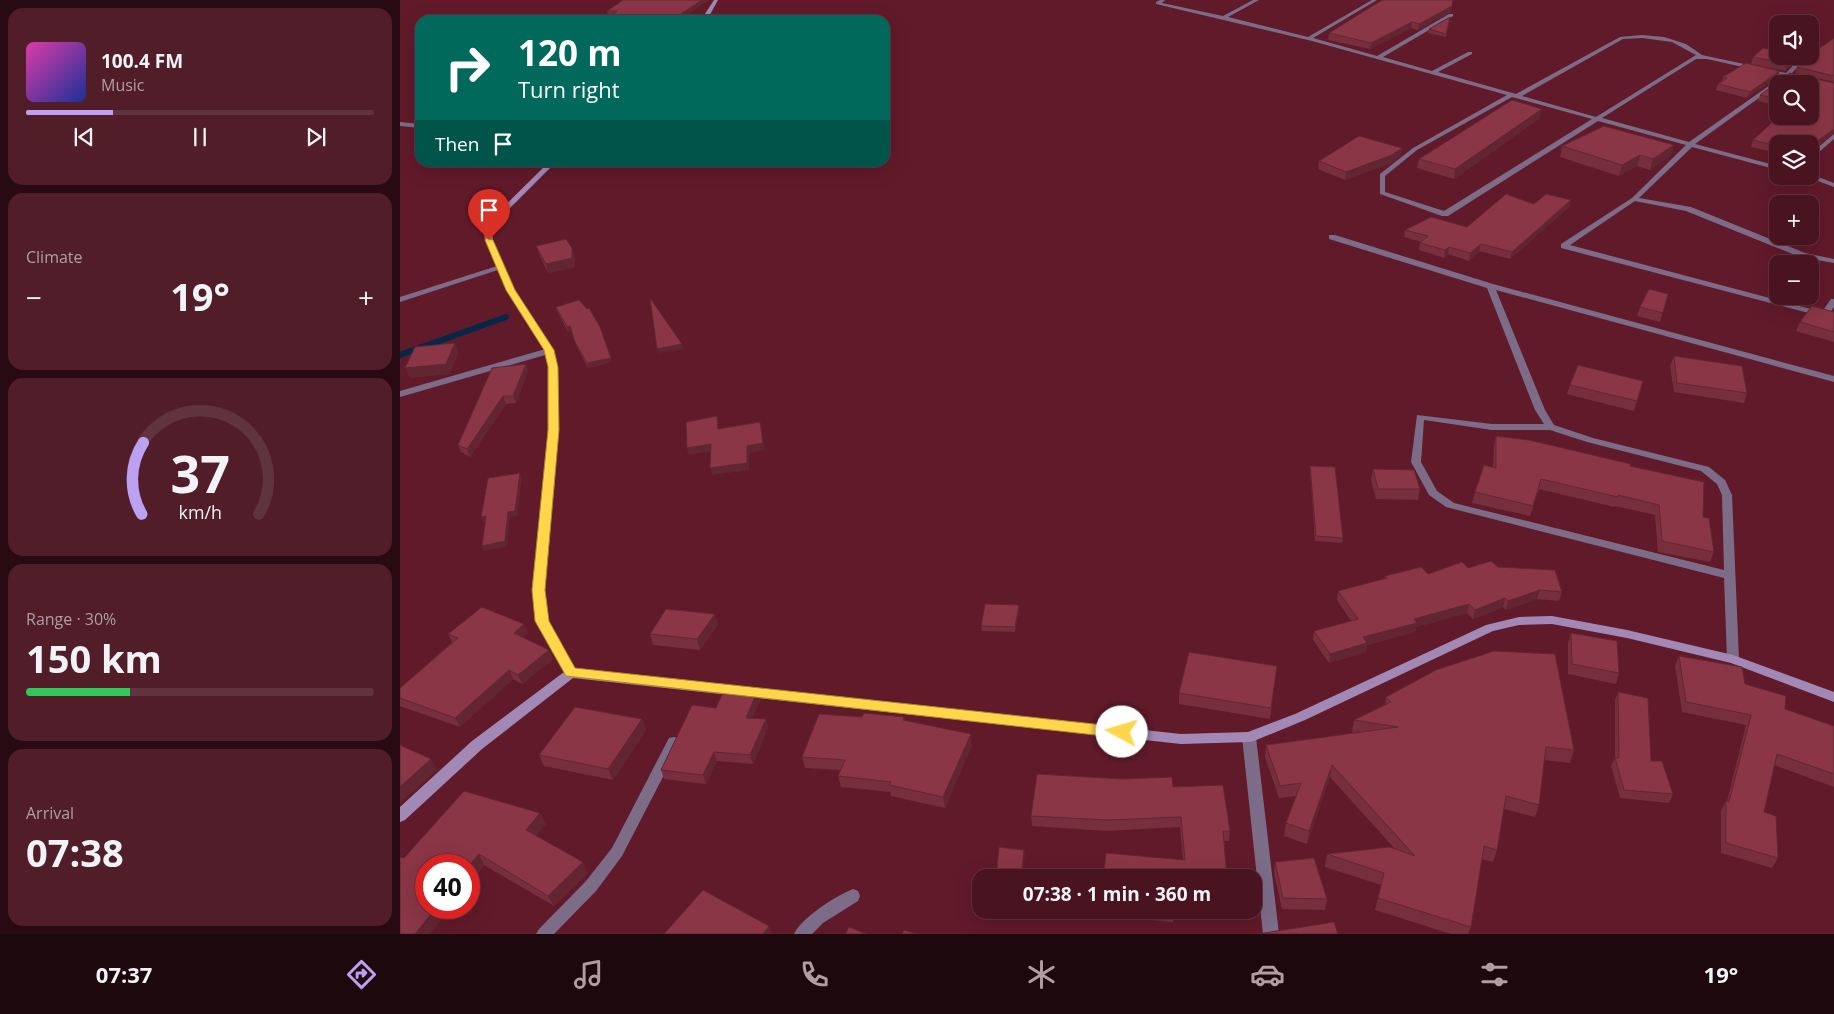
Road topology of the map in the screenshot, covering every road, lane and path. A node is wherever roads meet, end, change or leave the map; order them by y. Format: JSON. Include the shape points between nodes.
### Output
{"nodes":[{"id":1,"x":716,"y":0,"type":"edge"},
{"id":2,"x":1163,"y":0,"type":"edge"},
{"id":3,"x":1257,"y":0,"type":"edge"},
{"id":4,"x":1375,"y":0,"type":"edge"},
{"id":5,"x":707,"y":15,"type":"edge"},
{"id":6,"x":1452,"y":15,"type":"edge"},
{"id":7,"x":1225,"y":17,"type":"junction"},
{"id":8,"x":1310,"y":38,"type":"junction"},
{"id":9,"x":1470,"y":52,"type":"dead end"},
{"id":10,"x":1701,"y":57,"type":"junction"},
{"id":11,"x":1376,"y":58,"type":"junction"},
{"id":12,"x":1796,"y":65,"type":"edge"},
{"id":13,"x":1432,"y":73,"type":"junction"},
{"id":14,"x":1787,"y":75,"type":"joint"},
{"id":15,"x":1769,"y":88,"type":"edge"},
{"id":16,"x":1514,"y":96,"type":"junction"},
{"id":17,"x":1599,"y":119,"type":"junction"},
{"id":18,"x":400,"y":124,"type":"edge"},
{"id":19,"x":415,"y":126,"type":"edge"},
{"id":20,"x":1834,"y":136,"type":"edge"},
{"id":21,"x":1690,"y":145,"type":"junction"},
{"id":22,"x":1819,"y":150,"type":"edge"},
{"id":23,"x":1769,"y":166,"type":"edge"},
{"id":24,"x":548,"y":167,"type":"edge"},
{"id":25,"x":1819,"y":180,"type":"edge"},
{"id":26,"x":1834,"y":185,"type":"edge"},
{"id":27,"x":1634,"y":199,"type":"junction"},
{"id":28,"x":1332,"y":236,"type":"dead end"},
{"id":29,"x":1834,"y":261,"type":"edge"},
{"id":30,"x":500,"y":268,"type":"junction"},
{"id":31,"x":1490,"y":286,"type":"junction"},
{"id":32,"x":400,"y":300,"type":"edge"},
{"id":33,"x":1834,"y":301,"type":"edge"},
{"id":34,"x":549,"y":350,"type":"junction"},
{"id":35,"x":1834,"y":379,"type":"edge"},
{"id":36,"x":400,"y":394,"type":"edge"},
{"id":37,"x":1551,"y":427,"type":"junction"},
{"id":38,"x":1729,"y":575,"type":"junction"},
{"id":39,"x":1733,"y":659,"type":"junction"},
{"id":40,"x":571,"y":673,"type":"junction"},
{"id":41,"x":1834,"y":697,"type":"edge"},
{"id":42,"x":678,"y":736,"type":"edge"},
{"id":43,"x":1249,"y":737,"type":"junction"},
{"id":44,"x":400,"y":816,"type":"edge"},
{"id":45,"x":853,"y":896,"type":"dead end"},
{"id":46,"x":544,"y":934,"type":"edge"},
{"id":47,"x":802,"y":934,"type":"edge"},
{"id":48,"x":1271,"y":934,"type":"edge"}],
"edges":[{"from":1,"to":5,"type":"street"},
{"from":2,"to":7,"type":"street","via":[[1158,3]]},
{"from":3,"to":7,"type":"street"},
{"from":4,"to":8,"type":"street"},
{"from":6,"to":11,"type":"street"},
{"from":7,"to":8,"type":"street"},
{"from":8,"to":11,"type":"street"},
{"from":9,"to":13,"type":"street"},
{"from":10,"to":14,"type":"street"},
{"from":10,"to":16,"type":"street","via":[[1693,49],[1671,40],[1636,35],[1622,38]]},
{"from":10,"to":17,"type":"street"},
{"from":11,"to":13,"type":"street"},
{"from":12,"to":14,"type":"street"},
{"from":13,"to":16,"type":"street"},
{"from":15,"to":21,"type":"street"},
{"from":16,"to":17,"type":"street"},
{"from":16,"to":17,"type":"street","via":[[1414,148],[1382,176],[1382,194],[1446,214]]},
{"from":17,"to":21,"type":"street"},
{"from":18,"to":19,"type":"street"},
{"from":20,"to":22,"type":"street"},
{"from":21,"to":23,"type":"street"},
{"from":21,"to":27,"type":"street"},
{"from":24,"to":30,"type":"street","via":[[487,227]]},
{"from":25,"to":26,"type":"street"},
{"from":27,"to":29,"type":"street","via":[[1688,209],[1803,255]]},
{"from":27,"to":33,"type":"street","via":[[1564,246],[1824,315]]},
{"from":28,"to":31,"type":"street"},
{"from":30,"to":32,"type":"street"},
{"from":30,"to":34,"type":"street","via":[[510,290]]},
{"from":31,"to":35,"type":"street"},
{"from":31,"to":37,"type":"street","via":[[1540,410]]},
{"from":34,"to":36,"type":"street"},
{"from":34,"to":40,"type":"street","via":[[553,367],[554,430],[538,590],[542,621]]},
{"from":37,"to":38,"type":"street","via":[[1705,469],[1721,482],[1727,495]]},
{"from":37,"to":38,"type":"street","via":[[1492,427],[1420,417],[1416,462],[1433,493],[1450,505]]},
{"from":38,"to":39,"type":"street"},
{"from":39,"to":41,"type":"street"},
{"from":39,"to":43,"type":"street","via":[[1552,620],[1519,621],[1490,628],[1300,717]]},
{"from":40,"to":43,"type":"street","via":[[1181,739]]},
{"from":40,"to":44,"type":"street","via":[[477,745]]},
{"from":42,"to":46,"type":"street","via":[[618,852],[591,886]]},
{"from":43,"to":48,"type":"street"},
{"from":45,"to":47,"type":"street","via":[[818,918]]}]}
